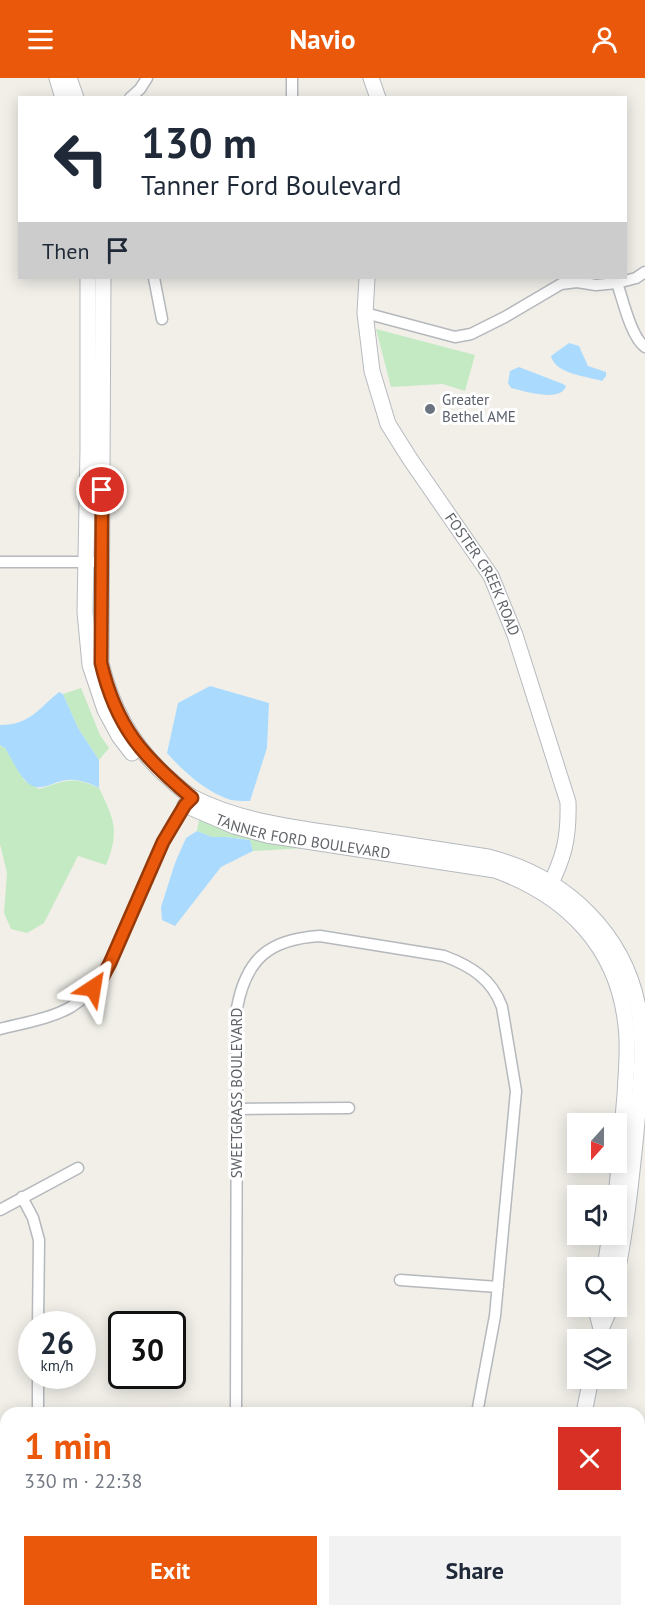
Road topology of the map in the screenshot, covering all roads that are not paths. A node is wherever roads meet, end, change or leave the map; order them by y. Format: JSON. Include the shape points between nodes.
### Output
{"nodes":[{"id":1,"x":57,"y":78,"type":"edge"},
{"id":2,"x":69,"y":78,"type":"edge"},
{"id":3,"x":147,"y":78,"type":"edge"},
{"id":4,"x":292,"y":78,"type":"edge"},
{"id":5,"x":371,"y":78,"type":"edge"},
{"id":6,"x":62,"y":96,"type":"edge"},
{"id":7,"x":75,"y":96,"type":"edge"},
{"id":8,"x":132,"y":96,"type":"edge"},
{"id":9,"x":292,"y":96,"type":"edge"},
{"id":10,"x":377,"y":96,"type":"edge"},
{"id":11,"x":645,"y":272,"type":"edge"},
{"id":12,"x":88,"y":279,"type":"edge"},
{"id":13,"x":103,"y":279,"type":"edge"},
{"id":14,"x":154,"y":279,"type":"edge"},
{"id":15,"x":367,"y":279,"type":"edge"},
{"id":16,"x":617,"y":283,"type":"junction"},
{"id":17,"x":365,"y":313,"type":"junction"},
{"id":18,"x":162,"y":319,"type":"dead end"},
{"id":19,"x":645,"y":347,"type":"edge"},
{"id":20,"x":0,"y":562,"type":"edge"},
{"id":21,"x":94,"y":562,"type":"junction"},
{"id":22,"x":189,"y":801,"type":"junction"},
{"id":23,"x":549,"y":888,"type":"junction"},
{"id":24,"x":0,"y":1029,"type":"edge"},
{"id":25,"x":349,"y":1108,"type":"dead end"},
{"id":26,"x":237,"y":1109,"type":"junction"},
{"id":27,"x":78,"y":1168,"type":"dead end"},
{"id":28,"x":617,"y":1185,"type":"edge"},
{"id":29,"x":22,"y":1197,"type":"junction"},
{"id":30,"x":0,"y":1210,"type":"edge"},
{"id":31,"x":619,"y":1257,"type":"edge"},
{"id":32,"x":400,"y":1280,"type":"dead end"},
{"id":33,"x":498,"y":1287,"type":"junction"},
{"id":34,"x":38,"y":1311,"type":"edge"},
{"id":35,"x":38,"y":1389,"type":"edge"},
{"id":36,"x":589,"y":1389,"type":"edge"},
{"id":37,"x":38,"y":1407,"type":"edge"},
{"id":38,"x":236,"y":1407,"type":"edge"},
{"id":39,"x":478,"y":1407,"type":"edge"},
{"id":40,"x":585,"y":1407,"type":"edge"}],
"edges":[{"from":1,"to":6,"type":"street"},
{"from":2,"to":7,"type":"street"},
{"from":3,"to":8,"type":"street"},
{"from":4,"to":9,"type":"street"},
{"from":5,"to":10,"type":"street"},
{"from":11,"to":16,"type":"street"},
{"from":12,"to":21,"type":"street","name":"TANNER FORD BOULEVARD"},
{"from":13,"to":21,"type":"street","name":"TANNER FORD BOULEVARD"},
{"from":14,"to":18,"type":"street"},
{"from":15,"to":17,"type":"street","name":"FOSTER CREEK ROAD"},
{"from":16,"to":17,"type":"street","via":[[561,284],[505,317],[471,334],[455,337]]},
{"from":16,"to":19,"type":"street","via":[[636,335]]},
{"from":17,"to":23,"type":"street","name":"FOSTER CREEK ROAD","via":[[372,371],[388,424],[491,576],[515,635],[568,802],[565,851]]},
{"from":20,"to":21,"type":"street"},
{"from":21,"to":22,"type":"street","name":"TANNER FORD BOULEVARD","via":[[85,612],[90,665],[101,699],[118,736],[143,767]]},
{"from":22,"to":23,"type":"street","name":"TANNER FORD BOULEVARD","via":[[234,826],[267,835],[495,870]]},
{"from":22,"to":24,"type":"street","via":[[163,842],[98,983],[69,1008]]},
{"from":23,"to":28,"type":"street","via":[[592,936],[610,966],[621,998],[628,1044]]},
{"from":23,"to":31,"type":"street","via":[[586,911],[607,936],[634,990],[640,1020],[640,1086],[630,1195]]},
{"from":25,"to":26,"type":"street"},
{"from":26,"to":33,"type":"street","name":"SWEETGRASS BOULEVARD","via":[[237,1008],[241,986],[252,966],[268,951],[282,943],[320,936],[444,956],[476,971],[502,1007],[516,1091]]},
{"from":26,"to":38,"type":"street","name":"SWEETGRASS BOULEVARD"},
{"from":27,"to":29,"type":"street"},
{"from":29,"to":30,"type":"street"},
{"from":29,"to":34,"type":"street","via":[[39,1240]]},
{"from":32,"to":33,"type":"street"},
{"from":33,"to":39,"type":"street","name":"SWEETGRASS BOULEVARD"},
{"from":35,"to":37,"type":"street"},
{"from":36,"to":40,"type":"street"}]}
